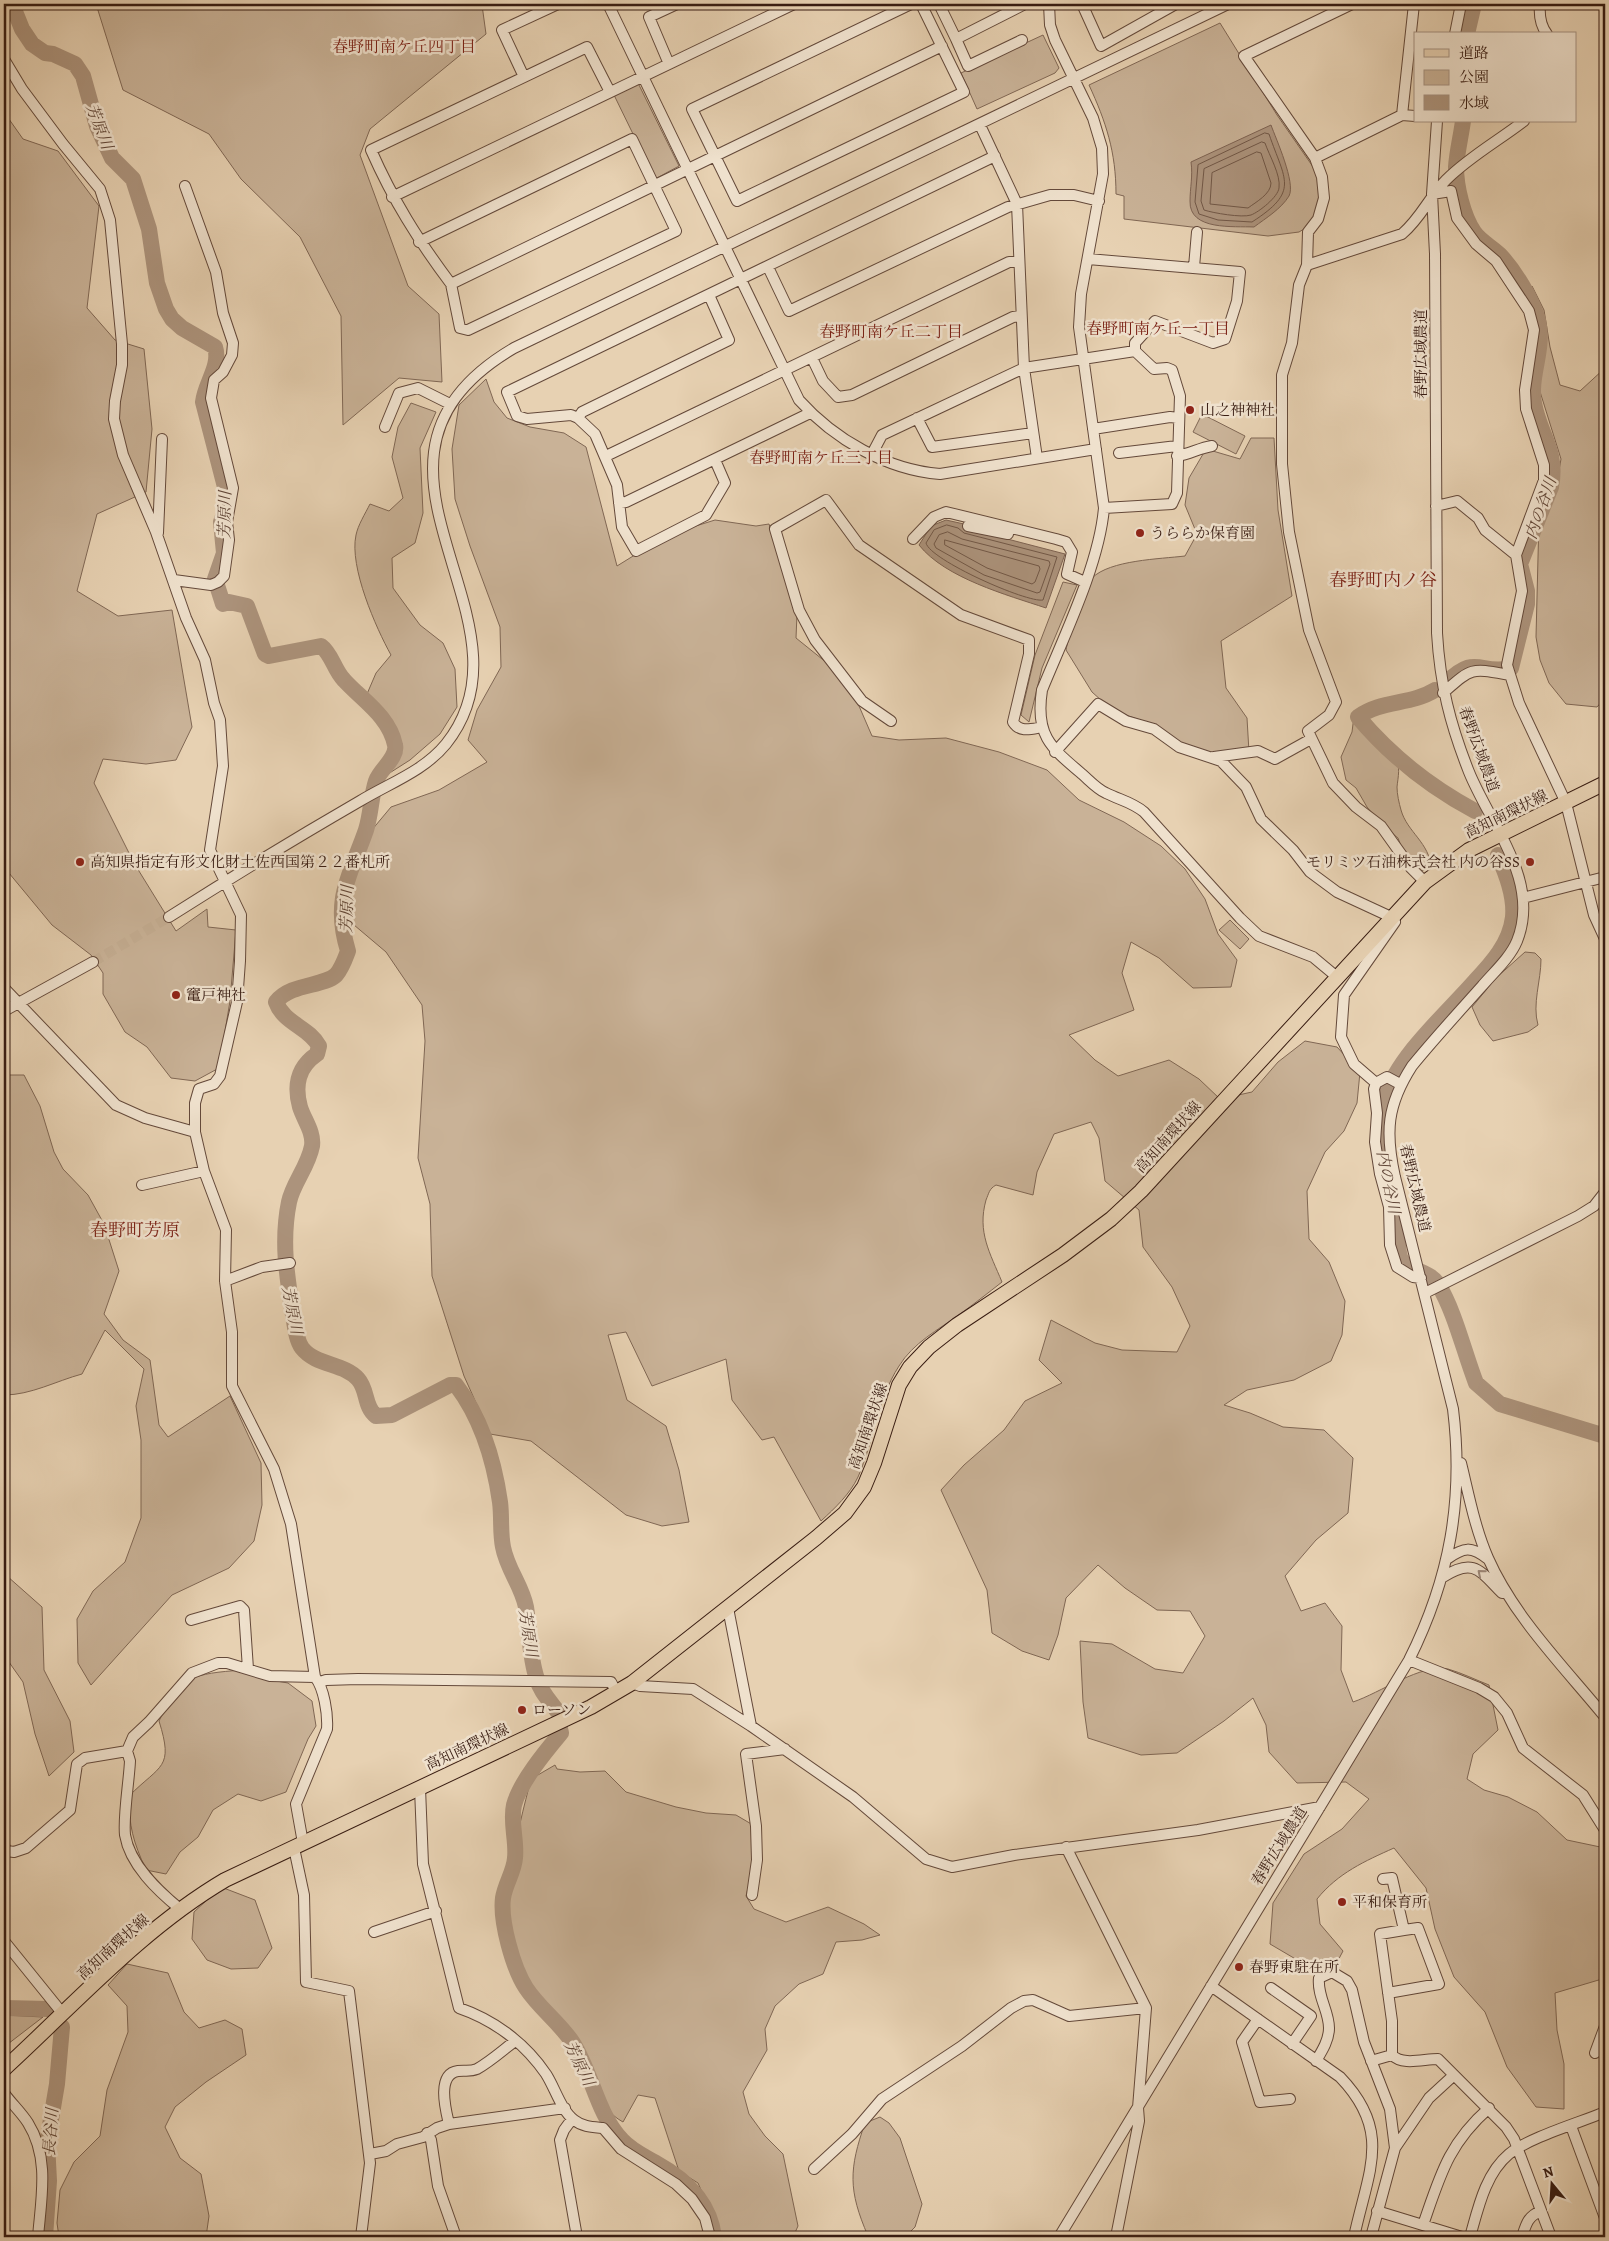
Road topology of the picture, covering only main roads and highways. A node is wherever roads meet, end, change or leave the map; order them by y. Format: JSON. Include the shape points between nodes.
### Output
{"nodes":[{"id":1,"x":1605,"y":783,"type":"edge"},
{"id":2,"x":4,"y":2069,"type":"edge"}],
"edges":[{"from":1,"to":2,"type":"main road","name":"高知南環状線","via":[[1469,850],[1424,882],[1141,1191],[1111,1219],[1063,1255],[957,1325],[923,1354],[899,1385],[864,1487],[845,1513],[728,1608],[617,1693],[225,1880],[180,1909]]}]}
